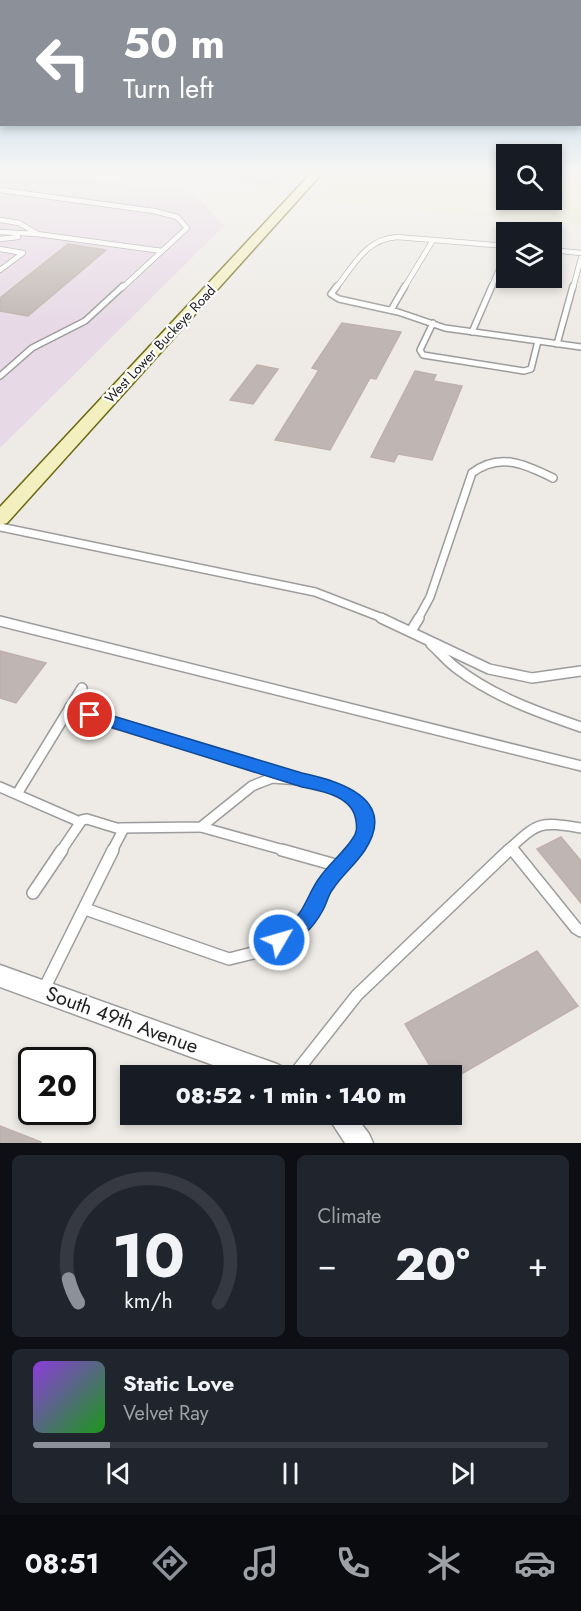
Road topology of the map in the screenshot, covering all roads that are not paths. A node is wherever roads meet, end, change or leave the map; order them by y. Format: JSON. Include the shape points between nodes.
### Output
{"nodes":[{"id":1,"x":20,"y":223,"type":"edge"},
{"id":2,"x":183,"y":223,"type":"edge"},
{"id":3,"x":271,"y":223,"type":"edge"},
{"id":4,"x":2,"y":232,"type":"edge"},
{"id":5,"x":37,"y":234,"type":"junction"},
{"id":6,"x":0,"y":239,"type":"edge"},
{"id":7,"x":433,"y":240,"type":"junction"},
{"id":8,"x":496,"y":247,"type":"edge"},
{"id":9,"x":0,"y":249,"type":"edge"},
{"id":10,"x":162,"y":251,"type":"junction"},
{"id":11,"x":562,"y":251,"type":"edge"},
{"id":12,"x":581,"y":253,"type":"edge"},
{"id":13,"x":581,"y":258,"type":"edge"},
{"id":14,"x":0,"y":270,"type":"edge"},
{"id":15,"x":496,"y":274,"type":"edge"},
{"id":16,"x":391,"y":310,"type":"junction"},
{"id":17,"x":433,"y":323,"type":"junction"},
{"id":18,"x":472,"y":332,"type":"junction"},
{"id":19,"x":538,"y":341,"type":"junction"},
{"id":20,"x":557,"y":344,"type":"junction"},
{"id":21,"x":581,"y":347,"type":"edge"},
{"id":22,"x":0,"y":376,"type":"edge"},
{"id":23,"x":553,"y":478,"type":"dead end"},
{"id":24,"x":0,"y":519,"type":"edge"},
{"id":25,"x":0,"y":527,"type":"edge"},
{"id":26,"x":0,"y":621,"type":"edge"},
{"id":27,"x":411,"y":631,"type":"junction"},
{"id":28,"x":426,"y":639,"type":"junction"},
{"id":29,"x":581,"y":671,"type":"edge"},
{"id":30,"x":82,"y":688,"type":"dead end"},
{"id":31,"x":70,"y":707,"type":"junction"},
{"id":32,"x":581,"y":727,"type":"edge"},
{"id":33,"x":581,"y":766,"type":"edge"},
{"id":34,"x":302,"y":780,"type":"junction"},
{"id":35,"x":0,"y":787,"type":"edge"},
{"id":36,"x":17,"y":794,"type":"junction"},
{"id":37,"x":80,"y":822,"type":"junction"},
{"id":38,"x":201,"y":827,"type":"junction"},
{"id":39,"x":120,"y":828,"type":"junction"},
{"id":40,"x":581,"y":828,"type":"edge"},
{"id":41,"x":511,"y":848,"type":"junction"},
{"id":42,"x":339,"y":867,"type":"junction"},
{"id":43,"x":33,"y":893,"type":"dead end"},
{"id":44,"x":84,"y":909,"type":"junction"},
{"id":45,"x":581,"y":931,"type":"edge"},
{"id":46,"x":0,"y":976,"type":"edge"},
{"id":47,"x":43,"y":992,"type":"junction"},
{"id":48,"x":246,"y":1065,"type":"edge"},
{"id":49,"x":302,"y":1065,"type":"edge"},
{"id":50,"x":346,"y":1125,"type":"edge"},
{"id":51,"x":360,"y":1143,"type":"edge"}],
"edges":[{"from":1,"to":5,"type":"lane"},
{"from":2,"to":10,"type":"lane","via":[[187,228]]},
{"from":3,"to":24,"type":"main road","name":"West Lower Buckeye Road"},
{"from":4,"to":5,"type":"lane"},
{"from":5,"to":6,"type":"lane"},
{"from":5,"to":10,"type":"lane"},
{"from":7,"to":8,"type":"lane"},
{"from":7,"to":16,"type":"lane"},
{"from":7,"to":16,"type":"lane","via":[[383,238],[368,247],[331,294]]},
{"from":9,"to":14,"type":"lane","via":[[23,253]]},
{"from":10,"to":22,"type":"lane","via":[[85,321],[32,348]]},
{"from":11,"to":12,"type":"lane"},
{"from":13,"to":20,"type":"lane"},
{"from":15,"to":18,"type":"lane"},
{"from":16,"to":17,"type":"lane"},
{"from":17,"to":18,"type":"lane"},
{"from":17,"to":19,"type":"lane","via":[[420,350],[423,355],[524,371],[531,369]]},
{"from":18,"to":19,"type":"lane"},
{"from":19,"to":20,"type":"lane"},
{"from":20,"to":21,"type":"lane"},
{"from":23,"to":27,"type":"lane","via":[[517,462],[502,460],[480,465],[472,473],[430,597]]},
{"from":25,"to":27,"type":"lane","via":[[315,592]]},
{"from":26,"to":33,"type":"lane"},
{"from":27,"to":28,"type":"lane"},
{"from":28,"to":29,"type":"lane","via":[[489,669],[532,678]]},
{"from":28,"to":32,"type":"lane","via":[[455,667],[486,686],[533,711]]},
{"from":30,"to":31,"type":"lane"},
{"from":31,"to":34,"type":"lane"},
{"from":31,"to":36,"type":"lane"},
{"from":34,"to":38,"type":"lane","via":[[272,778],[252,786]]},
{"from":34,"to":42,"type":"lane","via":[[350,795],[363,809],[366,831]]},
{"from":35,"to":36,"type":"lane"},
{"from":36,"to":37,"type":"lane"},
{"from":37,"to":39,"type":"lane","via":[[87,819]]},
{"from":37,"to":43,"type":"lane"},
{"from":38,"to":39,"type":"lane"},
{"from":38,"to":42,"type":"lane"},
{"from":39,"to":44,"type":"lane","via":[[120,838]]},
{"from":40,"to":41,"type":"lane","via":[[534,826]]},
{"from":41,"to":45,"type":"lane"},
{"from":41,"to":49,"type":"lane","via":[[357,995]]},
{"from":42,"to":44,"type":"lane","via":[[297,930],[261,951],[229,958]]},
{"from":44,"to":47,"type":"lane"},
{"from":46,"to":47,"type":"street","name":"South 49th Avenue"},
{"from":47,"to":48,"type":"street","name":"South 49th Avenue"},
{"from":50,"to":51,"type":"street"}]}
